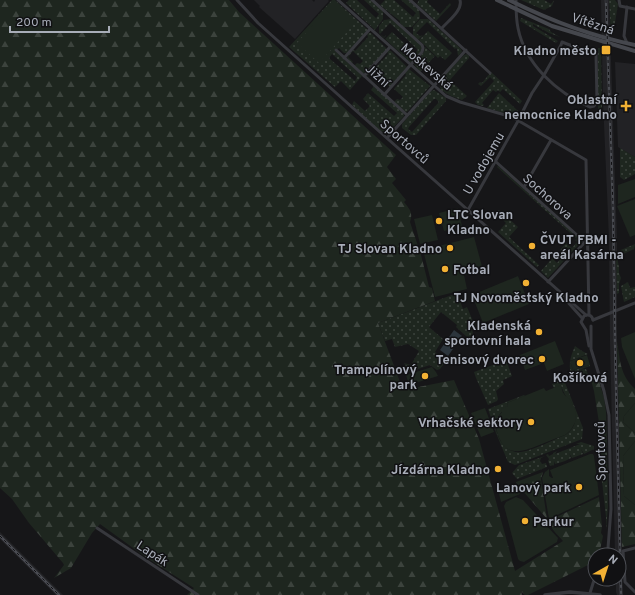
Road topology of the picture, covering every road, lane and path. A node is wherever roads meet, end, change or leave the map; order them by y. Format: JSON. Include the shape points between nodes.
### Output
{"nodes":[{"id":1,"x":237,"y":0,"type":"edge"},
{"id":2,"x":338,"y":0,"type":"edge"},
{"id":3,"x":372,"y":0,"type":"edge"},
{"id":4,"x":410,"y":0,"type":"edge"},
{"id":5,"x":460,"y":0,"type":"edge"},
{"id":6,"x":497,"y":0,"type":"edge"},
{"id":7,"x":509,"y":0,"type":"edge"},
{"id":8,"x":619,"y":0,"type":"edge"},
{"id":9,"x":516,"y":2,"type":"edge"},
{"id":10,"x":627,"y":7,"type":"junction"},
{"id":11,"x":635,"y":9,"type":"edge"},
{"id":12,"x":517,"y":10,"type":"junction"},
{"id":13,"x":442,"y":28,"type":"junction"},
{"id":14,"x":370,"y":29,"type":"junction"},
{"id":15,"x":593,"y":36,"type":"junction"},
{"id":16,"x":562,"y":42,"type":"joint"},
{"id":17,"x":619,"y":44,"type":"junction"},
{"id":18,"x":628,"y":44,"type":"junction"},
{"id":19,"x":635,"y":45,"type":"edge"},
{"id":20,"x":390,"y":47,"type":"junction"},
{"id":21,"x":336,"y":50,"type":"dead end"},
{"id":22,"x":466,"y":50,"type":"junction"},
{"id":23,"x":635,"y":51,"type":"edge"},
{"id":24,"x":344,"y":58,"type":"junction"},
{"id":25,"x":410,"y":65,"type":"junction"},
{"id":26,"x":490,"y":73,"type":"dead end"},
{"id":27,"x":544,"y":75,"type":"junction"},
{"id":28,"x":364,"y":76,"type":"junction"},
{"id":29,"x":433,"y":86,"type":"junction"},
{"id":30,"x":384,"y":94,"type":"junction"},
{"id":31,"x":407,"y":115,"type":"junction"},
{"id":32,"x":518,"y":121,"type":"junction"},
{"id":33,"x":387,"y":138,"type":"junction"},
{"id":34,"x":551,"y":140,"type":"junction"},
{"id":35,"x":495,"y":161,"type":"junction"},
{"id":36,"x":524,"y":187,"type":"junction"},
{"id":37,"x":468,"y":210,"type":"junction"},
{"id":38,"x":585,"y":242,"type":"junction"},
{"id":39,"x":588,"y":245,"type":"junction"},
{"id":40,"x":548,"y":282,"type":"junction"},
{"id":41,"x":563,"y":296,"type":"junction"},
{"id":42,"x":635,"y":303,"type":"edge"},
{"id":43,"x":588,"y":315,"type":"junction"},
{"id":44,"x":582,"y":318,"type":"junction"},
{"id":45,"x":593,"y":320,"type":"junction"},
{"id":46,"x":591,"y":326,"type":"junction"},
{"id":47,"x":585,"y":327,"type":"junction"},
{"id":48,"x":591,"y":349,"type":"junction"},
{"id":49,"x":97,"y":528,"type":"dead end"},
{"id":50,"x":608,"y":547,"type":"edge"},
{"id":51,"x":635,"y":548,"type":"edge"},
{"id":52,"x":592,"y":587,"type":"edge"},
{"id":53,"x":635,"y":592,"type":"edge"},
{"id":54,"x":590,"y":593,"type":"junction"},
{"id":55,"x":198,"y":595,"type":"edge"},
{"id":56,"x":544,"y":595,"type":"edge"},
{"id":57,"x":600,"y":595,"type":"edge"}],
"edges":[{"from":1,"to":33,"type":"street","name":"Sportovců","via":[[269,33]]},
{"from":2,"to":14,"type":"street","name":"Moskevská"},
{"from":3,"to":25,"type":"street","via":[[422,46],[423,51]]},
{"from":4,"to":13,"type":"street"},
{"from":5,"to":13,"type":"street","via":[[459,9]]},
{"from":6,"to":12,"type":"main road","name":"Vítězná"},
{"from":7,"to":9,"type":"main road","name":"Vítězná"},
{"from":8,"to":10,"type":"street","via":[[620,6]]},
{"from":9,"to":12,"type":"street"},
{"from":9,"to":15,"type":"main road","name":"Vítězná"},
{"from":10,"to":11,"type":"street"},
{"from":10,"to":18,"type":"street","via":[[624,36]]},
{"from":12,"to":15,"type":"main road","name":"Vítězná","via":[[552,26]]},
{"from":12,"to":27,"type":"street","via":[[517,25],[522,42]]},
{"from":13,"to":22,"type":"street"},
{"from":14,"to":20,"type":"street","name":"Moskevská"},
{"from":14,"to":24,"type":"street"},
{"from":15,"to":17,"type":"main road","name":"Vítězná"},
{"from":16,"to":27,"type":"street","name":"U vodojemu"},
{"from":16,"to":27,"type":"street","name":"Vítězná","via":[[595,53],[597,100],[594,106],[566,94]]},
{"from":17,"to":18,"type":"main road"},
{"from":17,"to":23,"type":"main road"},
{"from":18,"to":19,"type":"main road"},
{"from":20,"to":25,"type":"street","name":"Moskevská"},
{"from":20,"to":28,"type":"street"},
{"from":21,"to":24,"type":"street","name":"Jižní"},
{"from":22,"to":26,"type":"street"},
{"from":22,"to":29,"type":"street"},
{"from":24,"to":28,"type":"street","name":"Jižní"},
{"from":25,"to":29,"type":"street","name":"Moskevská"},
{"from":25,"to":30,"type":"street"},
{"from":27,"to":32,"type":"street","name":"U vodojemu","via":[[530,95]]},
{"from":28,"to":30,"type":"street","name":"Jižní"},
{"from":29,"to":31,"type":"street"},
{"from":29,"to":32,"type":"street","name":"Moskevská","via":[[449,98]]},
{"from":30,"to":31,"type":"street","name":"Jižní"},
{"from":31,"to":33,"type":"street"},
{"from":32,"to":34,"type":"street","name":"Moskevská"},
{"from":32,"to":35,"type":"street","name":"U vodojemu"},
{"from":33,"to":37,"type":"street","name":"Sportovců"},
{"from":34,"to":36,"type":"street"},
{"from":34,"to":39,"type":"street","name":"Moskevská","via":[[586,160]]},
{"from":35,"to":36,"type":"street","name":"Sochorova"},
{"from":35,"to":37,"type":"street","name":"U vodojemu"},
{"from":36,"to":38,"type":"street","name":"Sochorova"},
{"from":37,"to":40,"type":"street","name":"Sportovců"},
{"from":38,"to":39,"type":"street","name":"Sochorova"},
{"from":38,"to":40,"type":"street"},
{"from":39,"to":43,"type":"street"},
{"from":40,"to":41,"type":"street","name":"Sportovců"},
{"from":41,"to":43,"type":"street","name":"Sportovců"},
{"from":41,"to":44,"type":"street","name":"Sportovců"},
{"from":42,"to":45,"type":"street"},
{"from":43,"to":44,"type":"street"},
{"from":43,"to":45,"type":"street","name":"Sportovců"},
{"from":44,"to":47,"type":"street","name":"Sportovců"},
{"from":45,"to":46,"type":"street","name":"Sportovců"},
{"from":46,"to":47,"type":"street"},
{"from":46,"to":48,"type":"street","name":"Sportovců"},
{"from":47,"to":48,"type":"street","name":"Sportovců"},
{"from":48,"to":50,"type":"street","name":"Sportovců","via":[[609,415],[611,509]]},
{"from":49,"to":55,"type":"street","name":"Lapák"},
{"from":51,"to":53,"type":"street","via":[[623,551],[626,582]]},
{"from":52,"to":54,"type":"street"},
{"from":54,"to":56,"type":"street"},
{"from":54,"to":57,"type":"street"}]}
